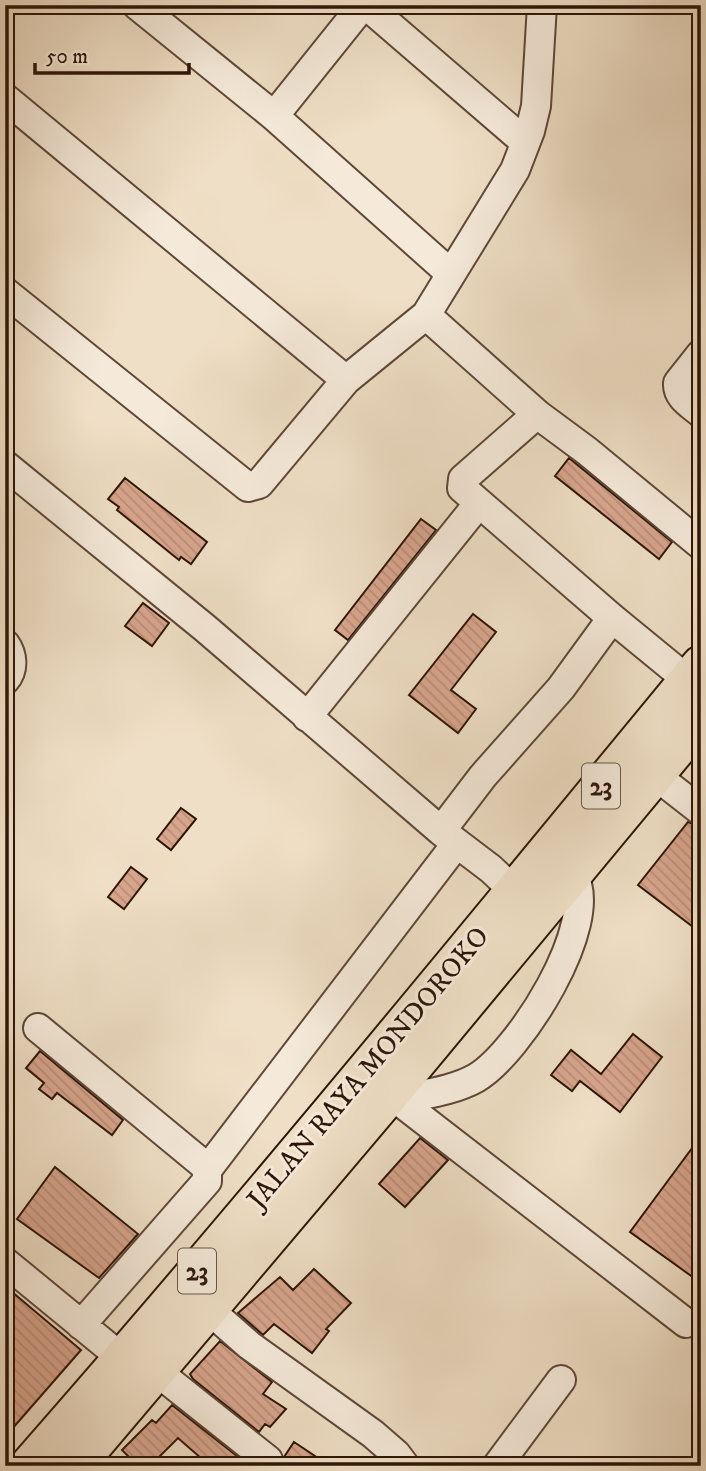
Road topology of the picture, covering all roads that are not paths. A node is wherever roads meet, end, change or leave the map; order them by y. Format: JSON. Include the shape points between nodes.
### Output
{"nodes":[{"id":1,"x":137,"y":5,"type":"edge"},
{"id":2,"x":364,"y":5,"type":"edge"},
{"id":3,"x":542,"y":5,"type":"edge"},
{"id":4,"x":10,"y":111,"type":"edge"},
{"id":5,"x":274,"y":116,"type":"junction"},
{"id":6,"x":525,"y":142,"type":"junction"},
{"id":7,"x":451,"y":274,"type":"junction"},
{"id":8,"x":5,"y":292,"type":"edge"},
{"id":9,"x":426,"y":315,"type":"junction"},
{"id":10,"x":701,"y":354,"type":"edge"},
{"id":11,"x":346,"y":380,"type":"junction"},
{"id":12,"x":529,"y":407,"type":"junction"},
{"id":13,"x":701,"y":412,"type":"edge"},
{"id":14,"x":5,"y":465,"type":"edge"},
{"id":15,"x":479,"y":503,"type":"junction"},
{"id":16,"x":701,"y":545,"type":"edge"},
{"id":17,"x":612,"y":618,"type":"junction"},
{"id":18,"x":5,"y":644,"type":"edge"},
{"id":19,"x":696,"y":679,"type":"edge"},
{"id":20,"x":5,"y":680,"type":"edge"},
{"id":21,"x":307,"y":717,"type":"junction"},
{"id":22,"x":701,"y":719,"type":"edge"},
{"id":23,"x":655,"y":775,"type":"junction"},
{"id":24,"x":701,"y":811,"type":"edge"},
{"id":25,"x":449,"y":837,"type":"junction"},
{"id":26,"x":560,"y":862,"type":"junction"},
{"id":27,"x":526,"y":902,"type":"junction"},
{"id":28,"x":38,"y":1028,"type":"dead end"},
{"id":29,"x":383,"y":1089,"type":"junction"},
{"id":30,"x":207,"y":1170,"type":"junction"},
{"id":31,"x":5,"y":1262,"type":"edge"},
{"id":32,"x":207,"y":1308,"type":"junction"},
{"id":33,"x":686,"y":1323,"type":"dead end"},
{"id":34,"x":81,"y":1325,"type":"junction"},
{"id":35,"x":139,"y":1365,"type":"junction"},
{"id":36,"x":561,"y":1380,"type":"dead end"},
{"id":37,"x":268,"y":1460,"type":"dead end"},
{"id":38,"x":89,"y":1462,"type":"edge"},
{"id":39,"x":29,"y":1466,"type":"edge"},
{"id":40,"x":405,"y":1466,"type":"edge"},
{"id":41,"x":497,"y":1466,"type":"edge"}],
"edges":[{"from":1,"to":5,"type":"street"},
{"from":2,"to":5,"type":"street"},
{"from":2,"to":6,"type":"street"},
{"from":3,"to":6,"type":"street","via":[[536,106]]},
{"from":4,"to":11,"type":"street"},
{"from":5,"to":7,"type":"street"},
{"from":6,"to":7,"type":"street","via":[[515,170]]},
{"from":7,"to":9,"type":"street"},
{"from":8,"to":11,"type":"street","via":[[248,487],[259,484]]},
{"from":9,"to":11,"type":"street"},
{"from":9,"to":12,"type":"street"},
{"from":10,"to":13,"type":"street","via":[[677,388]]},
{"from":12,"to":15,"type":"street","via":[[463,478],[462,488]]},
{"from":12,"to":16,"type":"street"},
{"from":14,"to":21,"type":"street"},
{"from":15,"to":17,"type":"street"},
{"from":15,"to":21,"type":"street"},
{"from":17,"to":19,"type":"street"},
{"from":17,"to":25,"type":"street","via":[[561,688],[483,776]]},
{"from":18,"to":20,"type":"street","via":[[12,663]]},
{"from":19,"to":26,"type":"highway","name":"JALAN RAYA MONDOROKO","number":"23"},
{"from":21,"to":25,"type":"street"},
{"from":22,"to":23,"type":"highway","name":"JALAN RAYA MONDOROKO","number":"23"},
{"from":23,"to":24,"type":"street"},
{"from":23,"to":26,"type":"highway","name":"JALAN RAYA MONDOROKO","number":"23"},
{"from":25,"to":27,"type":"street"},
{"from":25,"to":30,"type":"street"},
{"from":26,"to":27,"type":"highway","name":"JALAN RAYA MONDOROKO","number":"23"},
{"from":26,"to":29,"type":"street","via":[[579,894],[572,940],[546,997],[500,1060],[475,1079],[447,1089]]},
{"from":27,"to":29,"type":"highway","name":"JALAN RAYA MONDOROKO","number":"23"},
{"from":28,"to":30,"type":"street"},
{"from":29,"to":32,"type":"highway","name":"JALAN RAYA MONDOROKO","number":"23"},
{"from":29,"to":33,"type":"street"},
{"from":29,"to":35,"type":"highway","name":"JALAN RAYA MONDOROKO","number":"23"},
{"from":30,"to":34,"type":"street","via":[[207,1181]]},
{"from":31,"to":34,"type":"street"},
{"from":32,"to":35,"type":"highway","name":"JALAN RAYA MONDOROKO","number":"23"},
{"from":32,"to":40,"type":"street","via":[[248,1345],[373,1434]]},
{"from":34,"to":35,"type":"street"},
{"from":35,"to":37,"type":"street"},
{"from":35,"to":38,"type":"highway","name":"JALAN RAYA MONDOROKO","number":"23"},
{"from":35,"to":39,"type":"highway","name":"JALAN RAYA MONDOROKO","number":"23"},
{"from":36,"to":41,"type":"street"}]}
